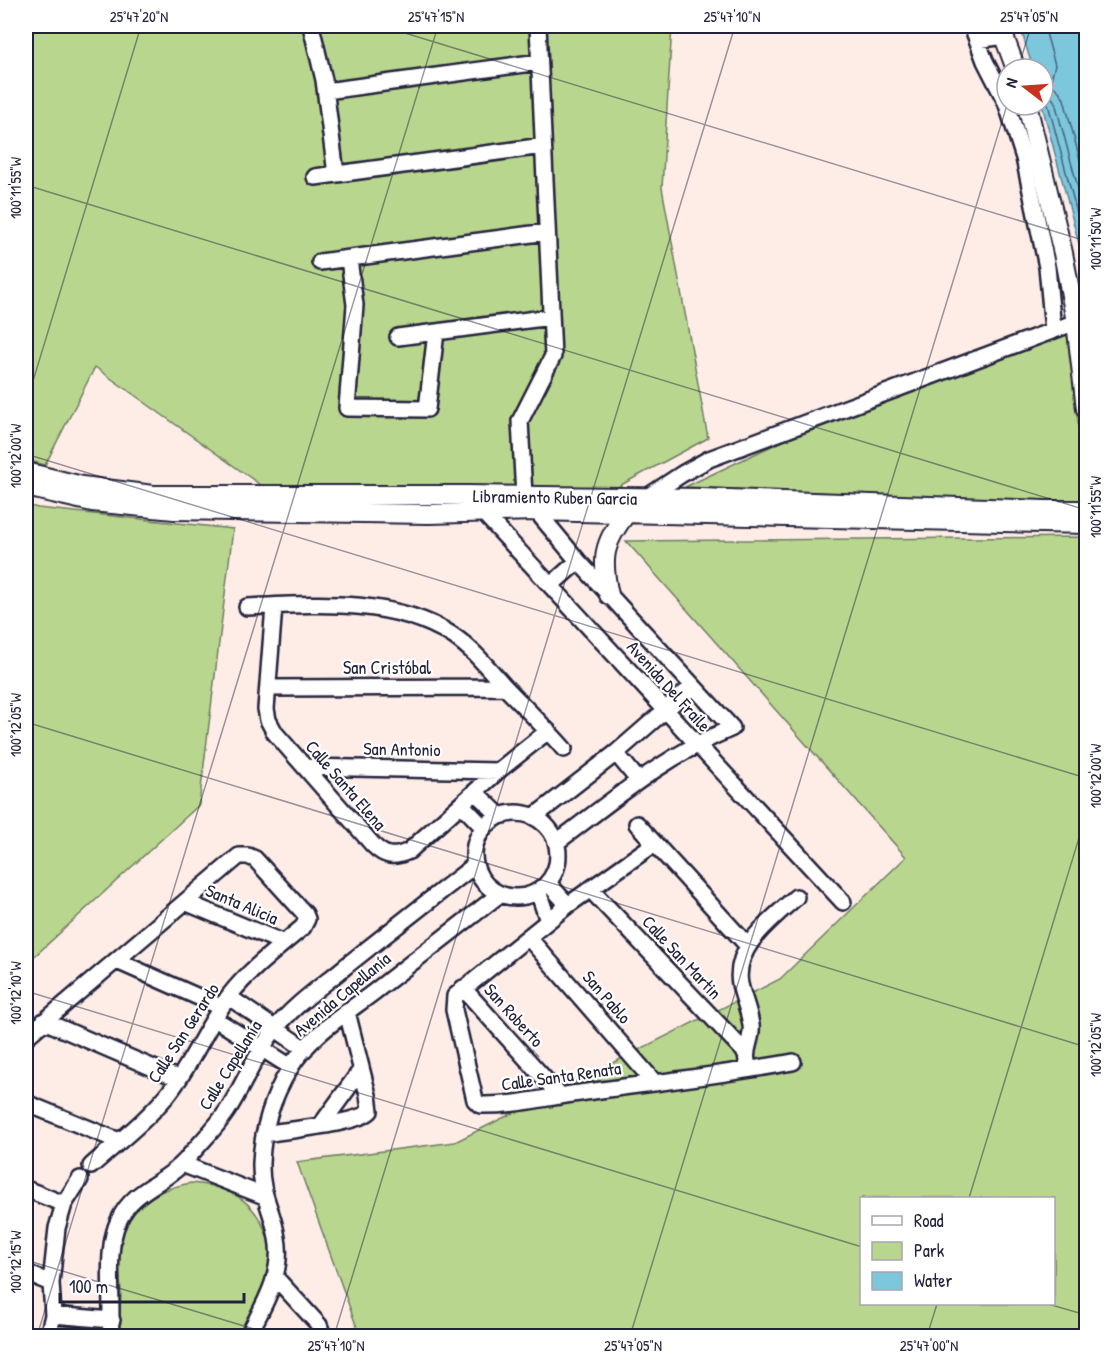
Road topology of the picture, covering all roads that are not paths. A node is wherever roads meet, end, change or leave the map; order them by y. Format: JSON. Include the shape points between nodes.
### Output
{"nodes":[{"id":1,"x":311,"y":26,"type":"edge"},
{"id":2,"x":538,"y":26,"type":"edge"},
{"id":3,"x":1002,"y":31,"type":"edge"},
{"id":4,"x":974,"y":33,"type":"edge"},
{"id":5,"x":1012,"y":57,"type":"edge"},
{"id":6,"x":539,"y":62,"type":"junction"},
{"id":7,"x":995,"y":81,"type":"edge"},
{"id":8,"x":326,"y":91,"type":"junction"},
{"id":9,"x":1011,"y":117,"type":"edge"},
{"id":10,"x":1030,"y":117,"type":"edge"},
{"id":11,"x":543,"y":146,"type":"junction"},
{"id":12,"x":336,"y":174,"type":"junction"},
{"id":13,"x":315,"y":177,"type":"dead end"},
{"id":14,"x":547,"y":232,"type":"junction"},
{"id":15,"x":349,"y":259,"type":"junction"},
{"id":16,"x":320,"y":262,"type":"dead end"},
{"id":17,"x":551,"y":317,"type":"junction"},
{"id":18,"x":1076,"y":322,"type":"junction"},
{"id":19,"x":1053,"y":330,"type":"junction"},
{"id":20,"x":436,"y":332,"type":"junction"},
{"id":21,"x":398,"y":337,"type":"dead end"},
{"id":22,"x":1086,"y":409,"type":"edge"},
{"id":23,"x":26,"y":472,"type":"edge"},
{"id":24,"x":26,"y":487,"type":"edge"},
{"id":25,"x":468,"y":495,"type":"junction"},
{"id":26,"x":524,"y":496,"type":"junction"},
{"id":27,"x":644,"y":499,"type":"junction"},
{"id":28,"x":1086,"y":510,"type":"edge"},
{"id":29,"x":536,"y":511,"type":"junction"},
{"id":30,"x":483,"y":512,"type":"junction"},
{"id":31,"x":627,"y":513,"type":"junction"},
{"id":32,"x":1086,"y":524,"type":"edge"},
{"id":33,"x":578,"y":561,"type":"junction"},
{"id":34,"x":551,"y":585,"type":"junction"},
{"id":35,"x":609,"y":595,"type":"junction"},
{"id":36,"x":274,"y":606,"type":"junction"},
{"id":37,"x":247,"y":607,"type":"dead end"},
{"id":38,"x":693,"y":686,"type":"junction"},
{"id":39,"x":505,"y":687,"type":"junction"},
{"id":40,"x":269,"y":688,"type":"junction"},
{"id":41,"x":664,"y":710,"type":"junction"},
{"id":42,"x":548,"y":732,"type":"junction"},
{"id":43,"x":696,"y":744,"type":"junction"},
{"id":44,"x":564,"y":749,"type":"dead end"},
{"id":45,"x":616,"y":753,"type":"junction"},
{"id":46,"x":306,"y":767,"type":"junction"},
{"id":47,"x":498,"y":771,"type":"junction"},
{"id":48,"x":638,"y":780,"type":"junction"},
{"id":49,"x":476,"y":793,"type":"junction"},
{"id":50,"x":462,"y":805,"type":"junction"},
{"id":51,"x":500,"y":816,"type":"junction"},
{"id":52,"x":535,"y":816,"type":"junction"},
{"id":53,"x":637,"y":824,"type":"dead end"},
{"id":54,"x":484,"y":828,"type":"junction"},
{"id":55,"x":557,"y":842,"type":"junction"},
{"id":56,"x":654,"y":844,"type":"junction"},
{"id":57,"x":475,"y":865,"type":"junction"},
{"id":58,"x":543,"y":887,"type":"junction"},
{"id":59,"x":590,"y":889,"type":"junction"},
{"id":60,"x":500,"y":894,"type":"junction"},
{"id":61,"x":796,"y":897,"type":"dead end"},
{"id":62,"x":185,"y":902,"type":"junction"},
{"id":63,"x":843,"y":902,"type":"dead end"},
{"id":64,"x":568,"y":905,"type":"junction"},
{"id":65,"x":548,"y":921,"type":"junction"},
{"id":66,"x":528,"y":937,"type":"junction"},
{"id":67,"x":284,"y":943,"type":"junction"},
{"id":68,"x":747,"y":945,"type":"junction"},
{"id":69,"x":117,"y":961,"type":"junction"},
{"id":70,"x":463,"y":988,"type":"junction"},
{"id":71,"x":222,"y":1008,"type":"junction"},
{"id":72,"x":347,"y":1012,"type":"junction"},
{"id":73,"x":44,"y":1021,"type":"junction"},
{"id":74,"x":275,"y":1029,"type":"junction"},
{"id":75,"x":26,"y":1037,"type":"edge"},
{"id":76,"x":305,"y":1049,"type":"junction"},
{"id":77,"x":261,"y":1050,"type":"junction"},
{"id":78,"x":745,"y":1052,"type":"junction"},
{"id":79,"x":793,"y":1062,"type":"dead end"},
{"id":80,"x":291,"y":1067,"type":"junction"},
{"id":81,"x":361,"y":1070,"type":"junction"},
{"id":82,"x":747,"y":1071,"type":"junction"},
{"id":83,"x":179,"y":1079,"type":"junction"},
{"id":84,"x":656,"y":1083,"type":"junction"},
{"id":85,"x":559,"y":1095,"type":"junction"},
{"id":86,"x":26,"y":1103,"type":"edge"},
{"id":87,"x":321,"y":1125,"type":"junction"},
{"id":88,"x":264,"y":1134,"type":"junction"},
{"id":89,"x":120,"y":1141,"type":"junction"},
{"id":90,"x":182,"y":1164,"type":"junction"},
{"id":91,"x":91,"y":1166,"type":"dead end"},
{"id":92,"x":80,"y":1179,"type":"dead end"},
{"id":93,"x":26,"y":1189,"type":"edge"},
{"id":94,"x":264,"y":1196,"type":"junction"},
{"id":95,"x":64,"y":1204,"type":"junction"},
{"id":96,"x":26,"y":1273,"type":"edge"},
{"id":97,"x":275,"y":1277,"type":"junction"},
{"id":98,"x":51,"y":1283,"type":"junction"},
{"id":99,"x":53,"y":1314,"type":"junction"},
{"id":100,"x":112,"y":1320,"type":"junction"},
{"id":101,"x":318,"y":1333,"type":"edge"},
{"id":102,"x":49,"y":1335,"type":"edge"},
{"id":103,"x":80,"y":1336,"type":"edge"},
{"id":104,"x":110,"y":1336,"type":"edge"},
{"id":105,"x":248,"y":1336,"type":"edge"}],
"edges":[{"from":1,"to":8,"type":"street"},
{"from":2,"to":6,"type":"street"},
{"from":3,"to":4,"type":"street"},
{"from":3,"to":5,"type":"street"},
{"from":4,"to":7,"type":"street"},
{"from":6,"to":8,"type":"street"},
{"from":6,"to":11,"type":"street"},
{"from":8,"to":12,"type":"street"},
{"from":9,"to":19,"type":"street","via":[[1024,158],[1047,267]]},
{"from":10,"to":18,"type":"street"},
{"from":11,"to":12,"type":"street"},
{"from":11,"to":14,"type":"street"},
{"from":12,"to":13,"type":"street"},
{"from":14,"to":15,"type":"street"},
{"from":14,"to":17,"type":"street"},
{"from":15,"to":16,"type":"street"},
{"from":15,"to":20,"type":"street","via":[[355,305],[347,408],[427,409]]},
{"from":17,"to":20,"type":"street"},
{"from":17,"to":26,"type":"street","via":[[553,356],[520,421]]},
{"from":18,"to":19,"type":"street"},
{"from":18,"to":22,"type":"street"},
{"from":19,"to":27,"type":"street","via":[[709,459]]},
{"from":20,"to":21,"type":"street"},
{"from":23,"to":25,"type":"street","name":"Libramiento Ruben Garcia","via":[[82,486],[153,495]]},
{"from":24,"to":30,"type":"street","name":"Libramiento Ruben Garcia","via":[[92,502],[164,510]]},
{"from":25,"to":26,"type":"street","name":"Libramiento Ruben Garcia"},
{"from":25,"to":30,"type":"street","name":"Avenida Del Fraile"},
{"from":26,"to":27,"type":"street","name":"Libramiento Ruben Garcia"},
{"from":26,"to":29,"type":"street","name":"Avenida Del Fraile"},
{"from":27,"to":28,"type":"street","name":"Libramiento Ruben Garcia"},
{"from":29,"to":30,"type":"street","name":"Libramiento Ruben Garcia"},
{"from":29,"to":31,"type":"street","name":"Libramiento Ruben Garcia"},
{"from":29,"to":33,"type":"street","name":"Avenida Del Fraile"},
{"from":30,"to":34,"type":"street","name":"Avenida Del Fraile"},
{"from":31,"to":32,"type":"street","name":"Libramiento Ruben Garcia"},
{"from":31,"to":35,"type":"street","via":[[611,536],[603,560]]},
{"from":33,"to":34,"type":"street"},
{"from":33,"to":35,"type":"street","name":"Avenida Del Fraile"},
{"from":34,"to":41,"type":"street","name":"Avenida Del Fraile"},
{"from":35,"to":38,"type":"street","name":"Avenida Del Fraile"},
{"from":36,"to":37,"type":"street"},
{"from":36,"to":39,"type":"street","via":[[341,606],[408,615],[452,635],[475,653]]},
{"from":36,"to":40,"type":"street","name":"Calle Santa Elena"},
{"from":38,"to":41,"type":"street"},
{"from":38,"to":43,"type":"street","name":"Avenida Del Fraile","via":[[732,728]]},
{"from":39,"to":40,"type":"street","name":"San Cristóbal"},
{"from":39,"to":42,"type":"street"},
{"from":40,"to":46,"type":"street","name":"Calle Santa Elena","via":[[266,709],[274,733]]},
{"from":41,"to":43,"type":"street","name":"Avenida Del Fraile"},
{"from":41,"to":45,"type":"street"},
{"from":42,"to":44,"type":"street"},
{"from":42,"to":47,"type":"street","name":"Calle Santa Elena"},
{"from":43,"to":48,"type":"street"},
{"from":43,"to":63,"type":"street","name":"Avenida Del Fraile"},
{"from":45,"to":48,"type":"street"},
{"from":45,"to":52,"type":"street"},
{"from":46,"to":47,"type":"street","name":"San Antonio"},
{"from":46,"to":50,"type":"street","name":"Calle Santa Elena","via":[[384,855],[409,851]]},
{"from":47,"to":49,"type":"street","name":"Calle Santa Elena"},
{"from":48,"to":55,"type":"street"},
{"from":49,"to":50,"type":"street","name":"Calle Santa Elena"},
{"from":49,"to":51,"type":"street"},
{"from":50,"to":54,"type":"street"},
{"from":51,"to":52,"type":"street"},
{"from":51,"to":54,"type":"street"},
{"from":52,"to":55,"type":"street"},
{"from":53,"to":56,"type":"street"},
{"from":54,"to":57,"type":"street","via":[[477,839]]},
{"from":55,"to":58,"type":"street","via":[[556,870]]},
{"from":56,"to":59,"type":"street"},
{"from":56,"to":68,"type":"street"},
{"from":57,"to":60,"type":"street","via":[[484,882]]},
{"from":57,"to":74,"type":"street","name":"Calle Capellanía","via":[[320,987]]},
{"from":58,"to":60,"type":"street","via":[[526,896]]},
{"from":58,"to":64,"type":"street"},
{"from":58,"to":65,"type":"street"},
{"from":59,"to":64,"type":"street"},
{"from":59,"to":78,"type":"street","name":"Calle San Martin"},
{"from":60,"to":72,"type":"street","name":"Avenida Capellanía"},
{"from":61,"to":68,"type":"street"},
{"from":62,"to":67,"type":"street","name":"Santa Alicia"},
{"from":62,"to":67,"type":"street","name":"Calle San Gerardo","via":[[234,860],[244,856],[255,859],[303,910],[307,920]]},
{"from":62,"to":69,"type":"street"},
{"from":64,"to":65,"type":"street"},
{"from":65,"to":66,"type":"street"},
{"from":66,"to":70,"type":"street"},
{"from":66,"to":84,"type":"street","name":"San Pablo"},
{"from":67,"to":71,"type":"street","name":"Calle San Gerardo","via":[[244,978]]},
{"from":68,"to":78,"type":"street","via":[[740,982],[752,1039]]},
{"from":69,"to":71,"type":"street"},
{"from":69,"to":73,"type":"street"},
{"from":70,"to":85,"type":"street","name":"San Roberto"},
{"from":70,"to":85,"type":"street","name":"Calle Santa Renata","via":[[455,996],[454,1010],[475,1100],[480,1105],[501,1106]]},
{"from":71,"to":74,"type":"street"},
{"from":71,"to":77,"type":"street"},
{"from":71,"to":83,"type":"street","name":"Calle San Gerardo"},
{"from":72,"to":76,"type":"street","name":"Avenida Capellanía"},
{"from":72,"to":81,"type":"street"},
{"from":73,"to":75,"type":"street"},
{"from":73,"to":83,"type":"street"},
{"from":74,"to":76,"type":"street"},
{"from":74,"to":77,"type":"street","name":"Calle Capellanía"},
{"from":76,"to":80,"type":"street","name":"Avenida Capellanía"},
{"from":77,"to":80,"type":"street"},
{"from":77,"to":90,"type":"street","name":"Calle Capellanía","via":[[227,1112]]},
{"from":78,"to":82,"type":"street"},
{"from":79,"to":82,"type":"street","name":"Calle Santa Renata"},
{"from":80,"to":88,"type":"street","name":"Avenida Capellanía","via":[[273,1101]]},
{"from":81,"to":87,"type":"street"},
{"from":81,"to":87,"type":"street","via":[[370,1111],[360,1118]]},
{"from":82,"to":84,"type":"street","name":"Calle Santa Renata"},
{"from":83,"to":89,"type":"street","name":"Calle San Gerardo","via":[[147,1117]]},
{"from":84,"to":85,"type":"street","name":"Calle Santa Renata"},
{"from":86,"to":89,"type":"street"},
{"from":87,"to":88,"type":"street"},
{"from":88,"to":94,"type":"street","name":"Avenida Capellanía"},
{"from":89,"to":91,"type":"street","name":"Calle San Gerardo"},
{"from":90,"to":94,"type":"street"},
{"from":90,"to":100,"type":"street","name":"Calle Capellanía","via":[[141,1191],[119,1218],[112,1247]]},
{"from":92,"to":95,"type":"street"},
{"from":93,"to":95,"type":"street"},
{"from":94,"to":97,"type":"street","name":"Avenida Capellanía","via":[[277,1237]]},
{"from":95,"to":98,"type":"street"},
{"from":96,"to":98,"type":"street"},
{"from":97,"to":101,"type":"street"},
{"from":97,"to":105,"type":"street","name":"Avenida Capellanía"},
{"from":98,"to":99,"type":"street"},
{"from":99,"to":100,"type":"street"},
{"from":99,"to":102,"type":"street"},
{"from":100,"to":104,"type":"street","name":"Calle Capellanía"},
{"from":102,"to":103,"type":"street"}]}
